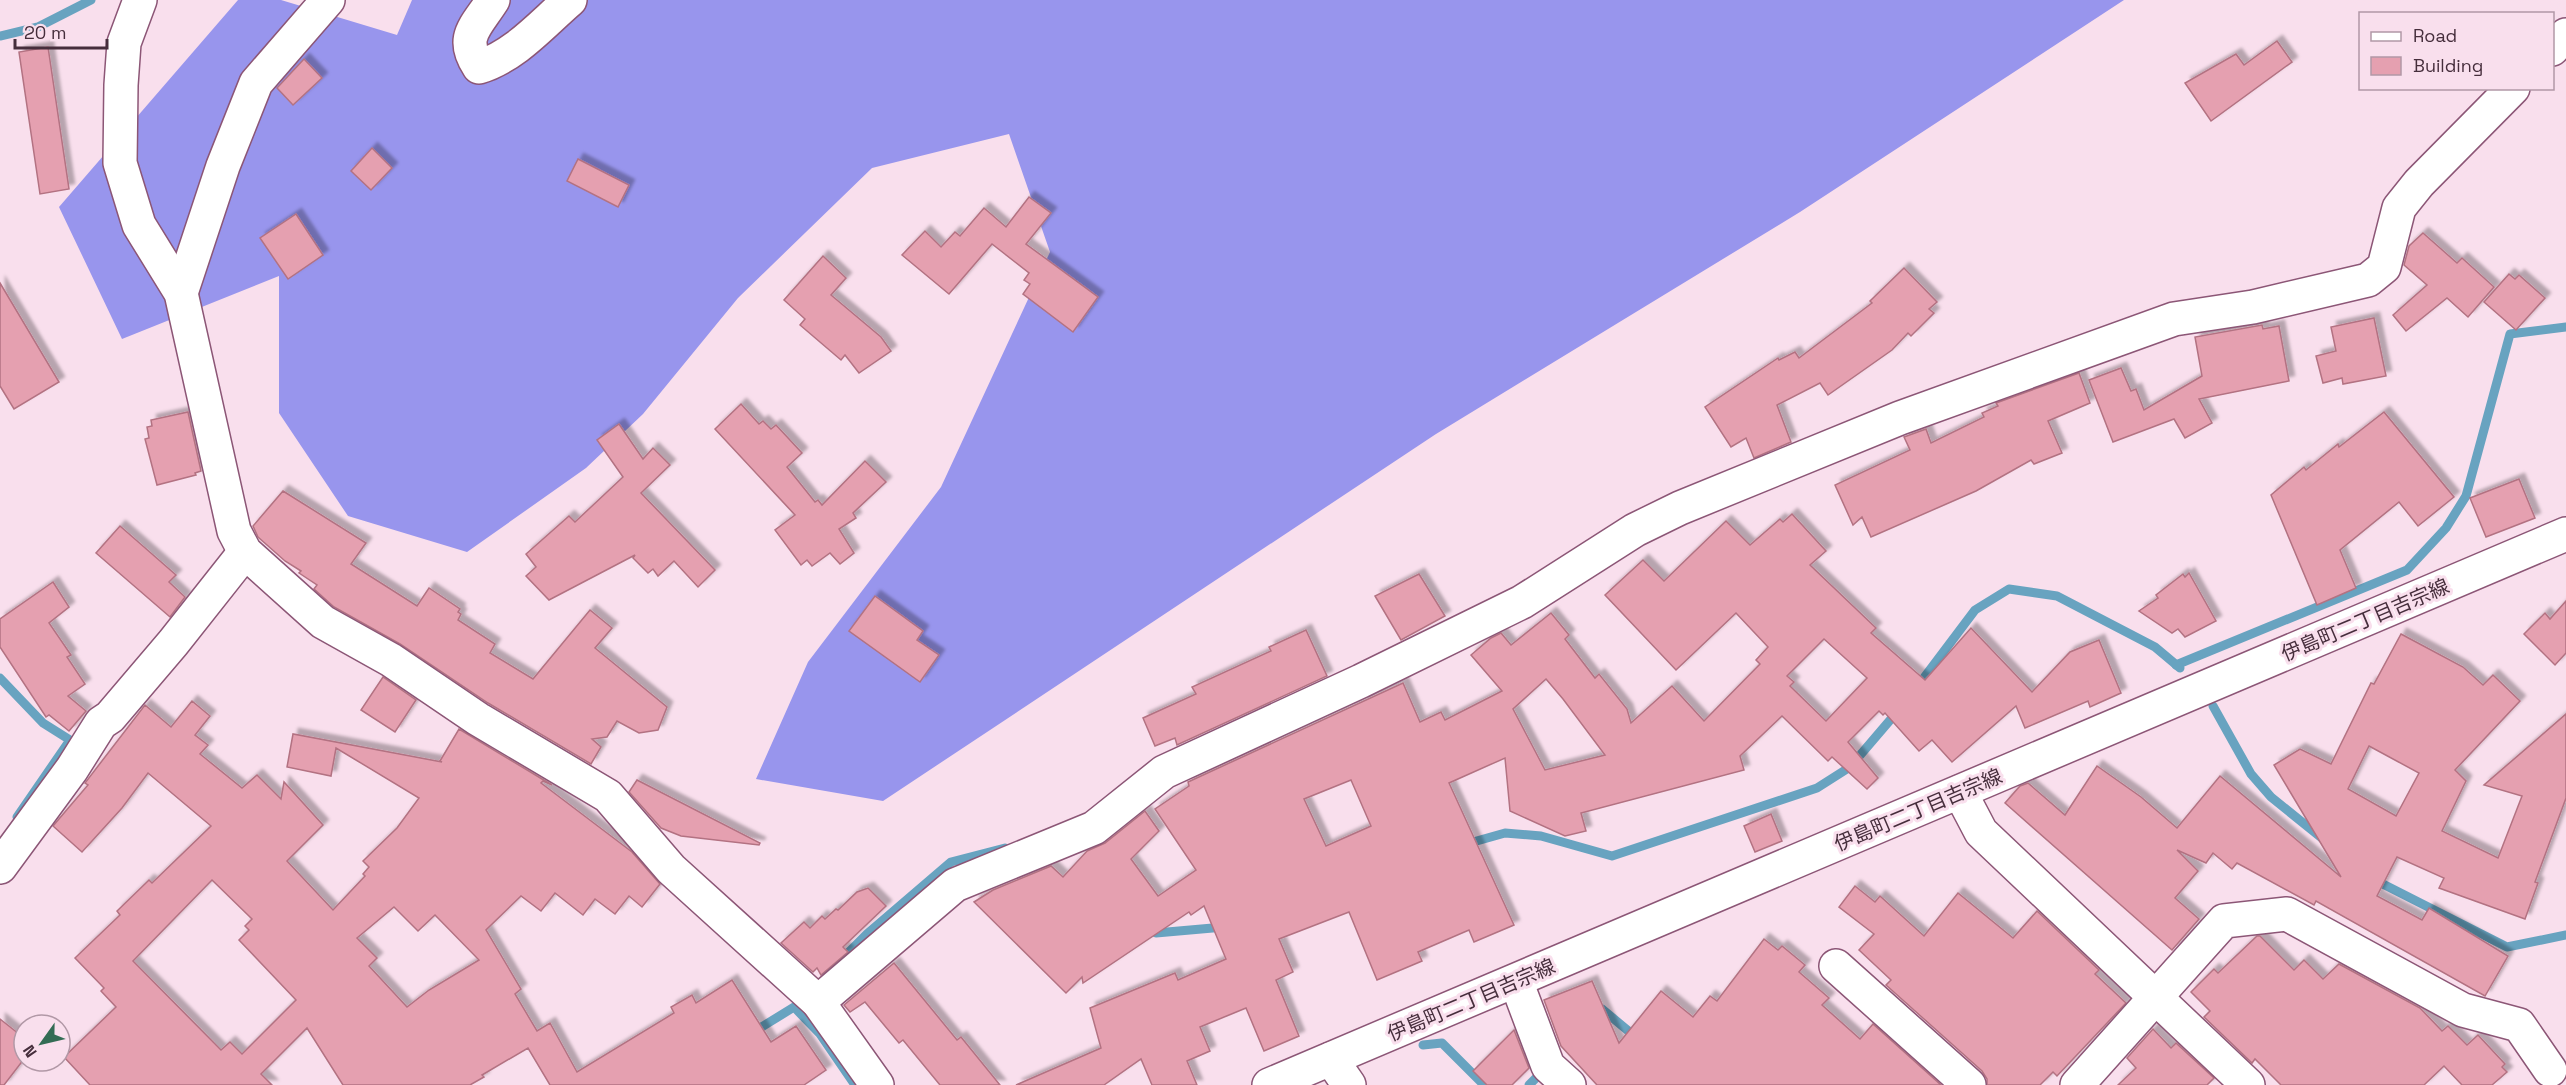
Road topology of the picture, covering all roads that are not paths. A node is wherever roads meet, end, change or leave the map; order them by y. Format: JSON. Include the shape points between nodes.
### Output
{"nodes":[{"id":1,"x":140,"y":0,"type":"edge"},
{"id":2,"x":327,"y":0,"type":"edge"},
{"id":3,"x":493,"y":0,"type":"edge"},
{"id":4,"x":570,"y":0,"type":"edge"},
{"id":5,"x":2566,"y":35,"type":"edge"},
{"id":6,"x":2554,"y":48,"type":"edge"},
{"id":7,"x":2511,"y":90,"type":"edge"},
{"id":8,"x":182,"y":293,"type":"junction"},
{"id":9,"x":2566,"y":534,"type":"edge"},
{"id":10,"x":245,"y":552,"type":"junction"},
{"id":11,"x":1960,"y":792,"type":"junction"},
{"id":12,"x":0,"y":867,"type":"edge"},
{"id":13,"x":1836,"y":966,"type":"dead end"},
{"id":14,"x":1516,"y":981,"type":"junction"},
{"id":15,"x":2155,"y":996,"type":"junction"},
{"id":16,"x":818,"y":1002,"type":"junction"},
{"id":17,"x":1331,"y":1059,"type":"junction"},
{"id":18,"x":2547,"y":1072,"type":"edge"},
{"id":19,"x":877,"y":1085,"type":"edge"},
{"id":20,"x":1269,"y":1085,"type":"edge"},
{"id":21,"x":1350,"y":1085,"type":"edge"},
{"id":22,"x":1569,"y":1085,"type":"edge"},
{"id":23,"x":1969,"y":1085,"type":"edge"},
{"id":24,"x":2077,"y":1085,"type":"edge"},
{"id":25,"x":2248,"y":1085,"type":"edge"}],
"edges":[{"from":1,"to":8,"type":"street","via":[[124,43],[120,163],[139,225]]},
{"from":2,"to":8,"type":"street","via":[[256,83]]},
{"from":3,"to":4,"type":"street","via":[[469,38],[470,53],[479,67],[496,62],[518,46]]},
{"from":5,"to":6,"type":"street"},
{"from":7,"to":16,"type":"street","via":[[2399,208],[2384,267],[2368,280],[2253,307],[2174,319],[1900,418],[1671,513],[1635,530],[1522,602],[1164,772],[1094,828],[955,885]]},
{"from":8,"to":10,"type":"street","via":[[234,531]]},
{"from":9,"to":11,"type":"street","name":"伊島町二丁目吉宗線"},
{"from":10,"to":12,"type":"street","via":[[173,643],[101,723]]},
{"from":10,"to":16,"type":"street","via":[[323,622],[391,660],[608,796],[671,869]]},
{"from":11,"to":14,"type":"street","name":"伊島町二丁目吉宗線"},
{"from":11,"to":15,"type":"street","via":[[1981,832]]},
{"from":13,"to":23,"type":"street"},
{"from":14,"to":17,"type":"street","name":"伊島町二丁目吉宗線"},
{"from":14,"to":22,"type":"street","via":[[1548,1066]]},
{"from":15,"to":18,"type":"street","via":[[2224,921],[2287,914],[2463,1010],[2519,1025]]},
{"from":15,"to":24,"type":"street"},
{"from":15,"to":25,"type":"street"},
{"from":16,"to":19,"type":"street"},
{"from":17,"to":20,"type":"street","name":"伊島町二丁目吉宗線"},
{"from":17,"to":21,"type":"street"}]}
